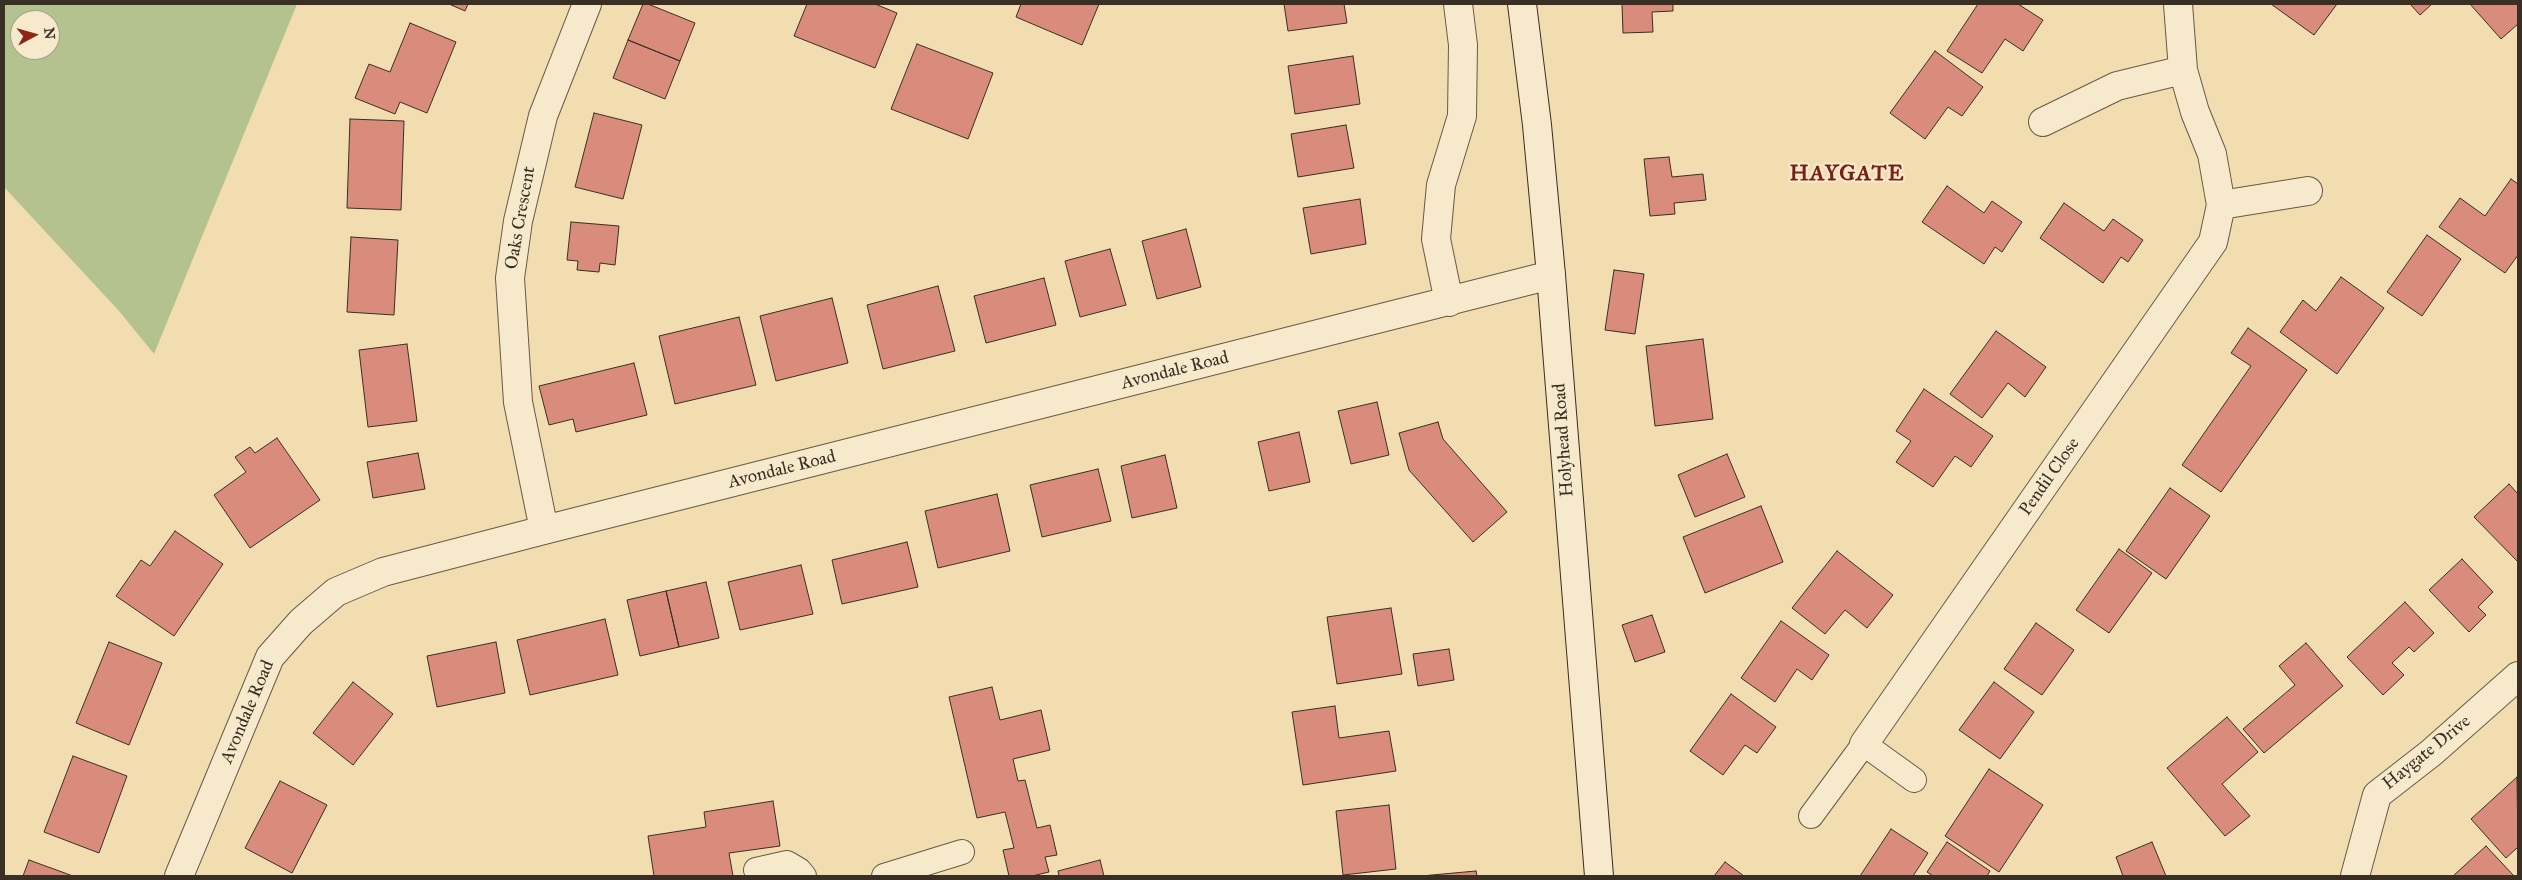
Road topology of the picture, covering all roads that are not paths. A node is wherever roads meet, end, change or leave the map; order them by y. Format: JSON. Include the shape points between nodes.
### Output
{"nodes":[{"id":1,"x":587,"y":4,"type":"edge"},
{"id":2,"x":1458,"y":4,"type":"edge"},
{"id":3,"x":1522,"y":4,"type":"edge"},
{"id":4,"x":2178,"y":4,"type":"edge"},
{"id":5,"x":2183,"y":70,"type":"junction"},
{"id":6,"x":2043,"y":122,"type":"dead end"},
{"id":7,"x":2308,"y":191,"type":"dead end"},
{"id":8,"x":2221,"y":205,"type":"junction"},
{"id":9,"x":1551,"y":275,"type":"junction"},
{"id":10,"x":1449,"y":302,"type":"junction"},
{"id":11,"x":544,"y":530,"type":"junction"},
{"id":12,"x":2518,"y":676,"type":"edge"},
{"id":13,"x":1864,"y":744,"type":"junction"},
{"id":14,"x":1914,"y":780,"type":"dead end"},
{"id":15,"x":1811,"y":816,"type":"dead end"},
{"id":16,"x":962,"y":852,"type":"dead end"},
{"id":17,"x":756,"y":870,"type":"dead end"},
{"id":18,"x":180,"y":876,"type":"edge"},
{"id":19,"x":804,"y":876,"type":"edge"},
{"id":20,"x":884,"y":876,"type":"edge"},
{"id":21,"x":1600,"y":876,"type":"edge"},
{"id":22,"x":2355,"y":876,"type":"edge"}],
"edges":[{"from":1,"to":11,"type":"street","name":"Oaks Crescent","via":[[542,116],[518,221],[510,278],[518,402]]},
{"from":2,"to":10,"type":"street","via":[[1463,45],[1462,116],[1441,185],[1436,239]]},
{"from":3,"to":9,"type":"street","name":"Holyhead Road"},
{"from":4,"to":5,"type":"street","name":"Pendil Close"},
{"from":5,"to":6,"type":"street","via":[[2116,86]]},
{"from":5,"to":8,"type":"street","name":"Pendil Close","via":[[2212,154]]},
{"from":7,"to":8,"type":"street"},
{"from":8,"to":13,"type":"street","name":"Pendil Close","via":[[2213,242]]},
{"from":9,"to":10,"type":"street","name":"Avondale Road"},
{"from":9,"to":21,"type":"street","name":"Holyhead Road"},
{"from":10,"to":11,"type":"street","name":"Avondale Road"},
{"from":11,"to":18,"type":"street","name":"Avondale Road","via":[[383,572],[336,592],[301,622],[270,657]]},
{"from":12,"to":22,"type":"street","name":"Haygate Drive","via":[[2430,754],[2377,795]]},
{"from":13,"to":14,"type":"lane"},
{"from":13,"to":15,"type":"lane","name":"Pendil Close"},
{"from":16,"to":20,"type":"lane"},
{"from":17,"to":19,"type":"lane","via":[[787,863]]}]}
